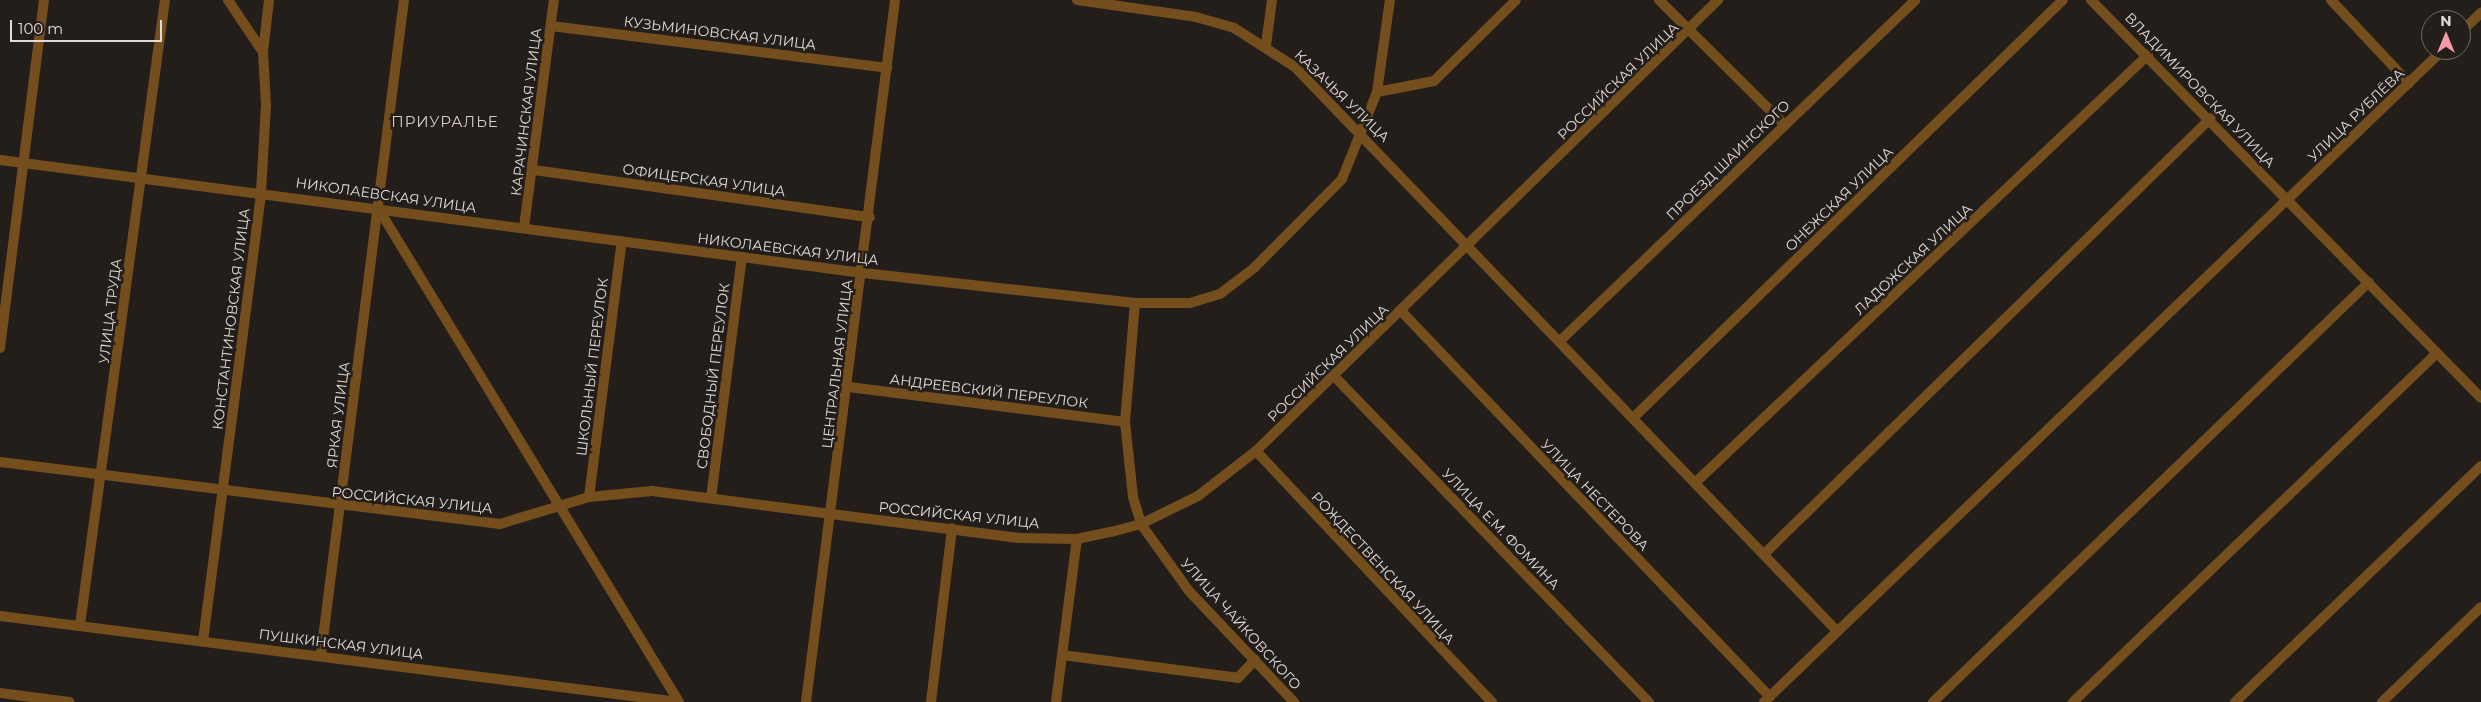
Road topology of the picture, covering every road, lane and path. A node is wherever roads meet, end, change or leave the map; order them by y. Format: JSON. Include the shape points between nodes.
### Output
{"nodes":[{"id":1,"x":44,"y":0,"type":"edge"},
{"id":2,"x":165,"y":0,"type":"edge"},
{"id":3,"x":228,"y":0,"type":"edge"},
{"id":4,"x":269,"y":0,"type":"edge"},
{"id":5,"x":404,"y":0,"type":"edge"},
{"id":6,"x":554,"y":0,"type":"edge"},
{"id":7,"x":895,"y":0,"type":"edge"},
{"id":8,"x":1077,"y":0,"type":"edge"},
{"id":9,"x":1272,"y":0,"type":"edge"},
{"id":10,"x":1390,"y":0,"type":"edge"},
{"id":11,"x":1516,"y":0,"type":"edge"},
{"id":12,"x":1658,"y":0,"type":"edge"},
{"id":13,"x":1718,"y":0,"type":"edge"},
{"id":14,"x":1915,"y":0,"type":"edge"},
{"id":15,"x":2063,"y":0,"type":"edge"},
{"id":16,"x":2091,"y":0,"type":"edge"},
{"id":17,"x":2331,"y":0,"type":"edge"},
{"id":18,"x":2481,"y":13,"type":"edge"},
{"id":19,"x":2471,"y":22,"type":"edge"},
{"id":20,"x":551,"y":26,"type":"junction"},
{"id":21,"x":1688,"y":32,"type":"junction"},
{"id":22,"x":1266,"y":45,"type":"junction"},
{"id":23,"x":263,"y":52,"type":"junction"},
{"id":24,"x":2148,"y":56,"type":"junction"},
{"id":25,"x":2433,"y":60,"type":"edge"},
{"id":26,"x":887,"y":68,"type":"junction"},
{"id":27,"x":2409,"y":83,"type":"junction"},
{"id":28,"x":1377,"y":92,"type":"junction"},
{"id":29,"x":2211,"y":118,"type":"junction"},
{"id":30,"x":1785,"y":125,"type":"junction"},
{"id":31,"x":1363,"y":134,"type":"junction"},
{"id":32,"x":0,"y":160,"type":"edge"},
{"id":33,"x":24,"y":164,"type":"junction"},
{"id":34,"x":534,"y":170,"type":"junction"},
{"id":35,"x":141,"y":178,"type":"junction"},
{"id":36,"x":261,"y":192,"type":"junction"},
{"id":37,"x":2289,"y":200,"type":"junction"},
{"id":38,"x":378,"y":208,"type":"junction"},
{"id":39,"x":870,"y":217,"type":"junction"},
{"id":40,"x":524,"y":227,"type":"junction"},
{"id":41,"x":622,"y":241,"type":"junction"},
{"id":42,"x":1471,"y":245,"type":"junction"},
{"id":43,"x":742,"y":257,"type":"junction"},
{"id":44,"x":863,"y":273,"type":"junction"},
{"id":45,"x":2370,"y":282,"type":"junction"},
{"id":46,"x":1135,"y":304,"type":"junction"},
{"id":47,"x":1401,"y":311,"type":"junction"},
{"id":48,"x":1561,"y":340,"type":"junction"},
{"id":49,"x":0,"y":348,"type":"edge"},
{"id":50,"x":2437,"y":353,"type":"junction"},
{"id":51,"x":1334,"y":376,"type":"junction"},
{"id":52,"x":849,"y":388,"type":"junction"},
{"id":53,"x":2481,"y":398,"type":"edge"},
{"id":54,"x":1634,"y":417,"type":"junction"},
{"id":55,"x":1125,"y":422,"type":"junction"},
{"id":56,"x":1256,"y":451,"type":"junction"},
{"id":57,"x":0,"y":462,"type":"edge"},
{"id":58,"x":2481,"y":466,"type":"edge"},
{"id":59,"x":103,"y":477,"type":"junction"},
{"id":60,"x":1696,"y":482,"type":"junction"},
{"id":61,"x":223,"y":491,"type":"junction"},
{"id":62,"x":589,"y":497,"type":"junction"},
{"id":63,"x":712,"y":498,"type":"junction"},
{"id":64,"x":341,"y":506,"type":"junction"},
{"id":65,"x":564,"y":507,"type":"junction"},
{"id":66,"x":830,"y":514,"type":"junction"},
{"id":67,"x":1141,"y":524,"type":"junction"},
{"id":68,"x":952,"y":528,"type":"junction"},
{"id":69,"x":1077,"y":539,"type":"junction"},
{"id":70,"x":1764,"y":554,"type":"junction"},
{"id":71,"x":2481,"y":607,"type":"edge"},
{"id":72,"x":0,"y":616,"type":"edge"},
{"id":73,"x":80,"y":625,"type":"junction"},
{"id":74,"x":1837,"y":630,"type":"junction"},
{"id":75,"x":203,"y":641,"type":"junction"},
{"id":76,"x":321,"y":654,"type":"junction"},
{"id":77,"x":1062,"y":655,"type":"junction"},
{"id":78,"x":1255,"y":660,"type":"junction"},
{"id":79,"x":0,"y":693,"type":"edge"},
{"id":80,"x":1767,"y":699,"type":"edge"},
{"id":81,"x":69,"y":702,"type":"edge"},
{"id":82,"x":679,"y":702,"type":"edge"},
{"id":83,"x":806,"y":702,"type":"edge"},
{"id":84,"x":931,"y":702,"type":"edge"},
{"id":85,"x":1056,"y":702,"type":"edge"},
{"id":86,"x":1294,"y":702,"type":"edge"},
{"id":87,"x":1492,"y":702,"type":"edge"},
{"id":88,"x":1649,"y":702,"type":"edge"},
{"id":89,"x":1933,"y":702,"type":"edge"},
{"id":90,"x":2073,"y":702,"type":"edge"},
{"id":91,"x":2235,"y":702,"type":"edge"},
{"id":92,"x":2382,"y":702,"type":"edge"}],
"edges":[{"from":1,"to":33,"type":"street"},
{"from":2,"to":35,"type":"street","name":"УЛИЦА ТРУДА"},
{"from":3,"to":23,"type":"street"},
{"from":4,"to":23,"type":"street","name":"КОНСТАНТИНОВСКАЯ УЛИЦА"},
{"from":5,"to":38,"type":"street","name":"ЯРКАЯ УЛИЦА"},
{"from":6,"to":20,"type":"street","name":"КАРАЧИНСКАЯ УЛИЦА"},
{"from":7,"to":26,"type":"street","name":"ЦЕНТРАЛЬНАЯ УЛИЦА"},
{"from":8,"to":22,"type":"street","name":"КАЗАЧЬЯ УЛИЦА","via":[[1196,17],[1234,28]]},
{"from":9,"to":22,"type":"street"},
{"from":10,"to":28,"type":"street","name":"НИКОЛАЕВСКАЯ УЛИЦА"},
{"from":11,"to":28,"type":"street","via":[[1434,81]]},
{"from":12,"to":21,"type":"street"},
{"from":13,"to":21,"type":"street","name":"РОССИЙСКАЯ УЛИЦА"},
{"from":14,"to":30,"type":"street","name":"ПРОЕЗД ШАИНСКОГО"},
{"from":15,"to":54,"type":"street","name":"ОНЕЖСКАЯ УЛИЦА"},
{"from":16,"to":24,"type":"street","name":"ВЛАДИМИРОВСКАЯ УЛИЦА"},
{"from":17,"to":27,"type":"street"},
{"from":18,"to":19,"type":"street"},
{"from":20,"to":26,"type":"street","name":"КУЗЬМИНОВСКАЯ УЛИЦА"},
{"from":20,"to":34,"type":"street","name":"КАРАЧИНСКАЯ УЛИЦА"},
{"from":21,"to":30,"type":"street"},
{"from":21,"to":42,"type":"street","name":"РОССИЙСКАЯ УЛИЦА"},
{"from":22,"to":31,"type":"street","name":"КАЗАЧЬЯ УЛИЦА","via":[[1295,67]]},
{"from":23,"to":36,"type":"street","name":"КОНСТАНТИНОВСКАЯ УЛИЦА","via":[[266,105]]},
{"from":24,"to":29,"type":"street","name":"ВЛАДИМИРОВСКАЯ УЛИЦА"},
{"from":24,"to":60,"type":"street","name":"ЛАДОЖСКАЯ УЛИЦА"},
{"from":25,"to":27,"type":"street","name":"УЛИЦА РУБЛЁВА"},
{"from":26,"to":39,"type":"street","name":"ЦЕНТРАЛЬНАЯ УЛИЦА"},
{"from":27,"to":37,"type":"street","name":"УЛИЦА РУБЛЁВА"},
{"from":28,"to":31,"type":"street","name":"НИКОЛАЕВСКАЯ УЛИЦА"},
{"from":29,"to":37,"type":"street","name":"ВЛАДИМИРОВСКАЯ УЛИЦА"},
{"from":29,"to":70,"type":"street"},
{"from":30,"to":48,"type":"street","name":"ПРОЕЗД ШАИНСКОГО"},
{"from":31,"to":42,"type":"street","name":"КАЗАЧЬЯ УЛИЦА"},
{"from":31,"to":46,"type":"street","name":"НИКОЛАЕВСКАЯ УЛИЦА","via":[[1342,179],[1237,282],[1220,294],[1190,304]]},
{"from":32,"to":33,"type":"street","name":"НИКОЛАЕВСКАЯ УЛИЦА"},
{"from":33,"to":35,"type":"street","name":"НИКОЛАЕВСКАЯ УЛИЦА"},
{"from":33,"to":49,"type":"street"},
{"from":34,"to":39,"type":"street","name":"ОФИЦЕРСКАЯ УЛИЦА"},
{"from":34,"to":40,"type":"street","name":"КАРАЧИНСКАЯ УЛИЦА"},
{"from":35,"to":36,"type":"street","name":"НИКОЛАЕВСКАЯ УЛИЦА"},
{"from":35,"to":59,"type":"street","name":"УЛИЦА ТРУДА"},
{"from":36,"to":38,"type":"street","name":"НИКОЛАЕВСКАЯ УЛИЦА"},
{"from":36,"to":61,"type":"street","name":"КОНСТАНТИНОВСКАЯ УЛИЦА"},
{"from":37,"to":45,"type":"street","name":"ВЛАДИМИРОВСКАЯ УЛИЦА"},
{"from":37,"to":74,"type":"street","name":"УЛИЦА РУБЛЁВА"},
{"from":38,"to":40,"type":"street","name":"НИКОЛАЕВСКАЯ УЛИЦА"},
{"from":38,"to":64,"type":"street","name":"ЯРКАЯ УЛИЦА"},
{"from":38,"to":65,"type":"street"},
{"from":39,"to":44,"type":"street","name":"ЦЕНТРАЛЬНАЯ УЛИЦА"},
{"from":40,"to":41,"type":"street","name":"НИКОЛАЕВСКАЯ УЛИЦА"},
{"from":41,"to":43,"type":"street","name":"НИКОЛАЕВСКАЯ УЛИЦА"},
{"from":41,"to":62,"type":"street","name":"ШКОЛЬНЫЙ ПЕРЕУЛОК"},
{"from":42,"to":47,"type":"street","name":"РОССИЙСКАЯ УЛИЦА"},
{"from":42,"to":48,"type":"street"},
{"from":43,"to":44,"type":"street","name":"НИКОЛАЕВСКАЯ УЛИЦА"},
{"from":43,"to":63,"type":"street","name":"СВОБОДНЫЙ ПЕРЕУЛОК"},
{"from":44,"to":46,"type":"street","name":"НИКОЛАЕВСКАЯ УЛИЦА"},
{"from":44,"to":52,"type":"street","name":"ЦЕНТРАЛЬНАЯ УЛИЦА"},
{"from":45,"to":50,"type":"street","name":"ВЛАДИМИРОВСКАЯ УЛИЦА"},
{"from":45,"to":89,"type":"street"},
{"from":46,"to":55,"type":"street","name":"УЛИЦА ЧАЙКОВСКОГО"},
{"from":47,"to":51,"type":"street","name":"РОССИЙСКАЯ УЛИЦА"},
{"from":47,"to":80,"type":"street","name":"УЛИЦА НЕСТЕРОВА"},
{"from":48,"to":54,"type":"street"},
{"from":50,"to":53,"type":"street","name":"ВЛАДИМИРОВСКАЯ УЛИЦА"},
{"from":50,"to":90,"type":"street"},
{"from":51,"to":56,"type":"street","name":"РОССИЙСКАЯ УЛИЦА"},
{"from":51,"to":88,"type":"street","name":"УЛИЦА Е.М. ФОМИНА"},
{"from":52,"to":55,"type":"street","name":"АНДРЕЕВСКИЙ ПЕРЕУЛОК"},
{"from":52,"to":66,"type":"street","name":"ЦЕНТРАЛЬНАЯ УЛИЦА"},
{"from":54,"to":60,"type":"street"},
{"from":55,"to":67,"type":"street","name":"УЛИЦА ЧАЙКОВСКОГО","via":[[1133,498]]},
{"from":56,"to":67,"type":"street","name":"РОССИЙСКАЯ УЛИЦА","via":[[1198,496]]},
{"from":56,"to":87,"type":"street","name":"РОЖДЕСТВЕНСКАЯ УЛИЦА"},
{"from":57,"to":59,"type":"street","name":"РОССИЙСКАЯ УЛИЦА"},
{"from":58,"to":91,"type":"street"},
{"from":59,"to":61,"type":"street","name":"РОССИЙСКАЯ УЛИЦА"},
{"from":59,"to":73,"type":"street","name":"УЛИЦА ТРУДА"},
{"from":60,"to":70,"type":"street"},
{"from":61,"to":64,"type":"street","name":"РОССИЙСКАЯ УЛИЦА"},
{"from":61,"to":75,"type":"street","name":"КОНСТАНТИНОВСКАЯ УЛИЦА"},
{"from":62,"to":63,"type":"street","name":"РОССИЙСКАЯ УЛИЦА","via":[[652,491]]},
{"from":62,"to":65,"type":"street","name":"РОССИЙСКАЯ УЛИЦА"},
{"from":63,"to":66,"type":"street","name":"РОССИЙСКАЯ УЛИЦА"},
{"from":64,"to":65,"type":"street","name":"РОССИЙСКАЯ УЛИЦА","via":[[500,524]]},
{"from":64,"to":76,"type":"street","name":"ЯРКАЯ УЛИЦА"},
{"from":65,"to":82,"type":"street"},
{"from":66,"to":68,"type":"street","name":"РОССИЙСКАЯ УЛИЦА"},
{"from":66,"to":83,"type":"street","name":"ЦЕНТРАЛЬНАЯ УЛИЦА"},
{"from":67,"to":69,"type":"street","name":"РОССИЙСКАЯ УЛИЦА"},
{"from":67,"to":78,"type":"street","name":"УЛИЦА ЧАЙКОВСКОГО","via":[[1189,591]]},
{"from":68,"to":69,"type":"street","name":"РОССИЙСКАЯ УЛИЦА"},
{"from":68,"to":84,"type":"street"},
{"from":69,"to":77,"type":"street"},
{"from":70,"to":74,"type":"street"},
{"from":71,"to":92,"type":"street"},
{"from":72,"to":73,"type":"street","name":"ПУШКИНСКАЯ УЛИЦА"},
{"from":73,"to":75,"type":"street","name":"ПУШКИНСКАЯ УЛИЦА"},
{"from":74,"to":80,"type":"street","name":"УЛИЦА РУБЛЁВА"},
{"from":75,"to":76,"type":"street","name":"ПУШКИНСКАЯ УЛИЦА"},
{"from":76,"to":82,"type":"street","name":"ПУШКИНСКАЯ УЛИЦА"},
{"from":77,"to":78,"type":"street","via":[[1238,678]]},
{"from":77,"to":85,"type":"street"},
{"from":78,"to":86,"type":"street","name":"УЛИЦА ЧАЙКОВСКОГО"},
{"from":79,"to":81,"type":"street"}]}
